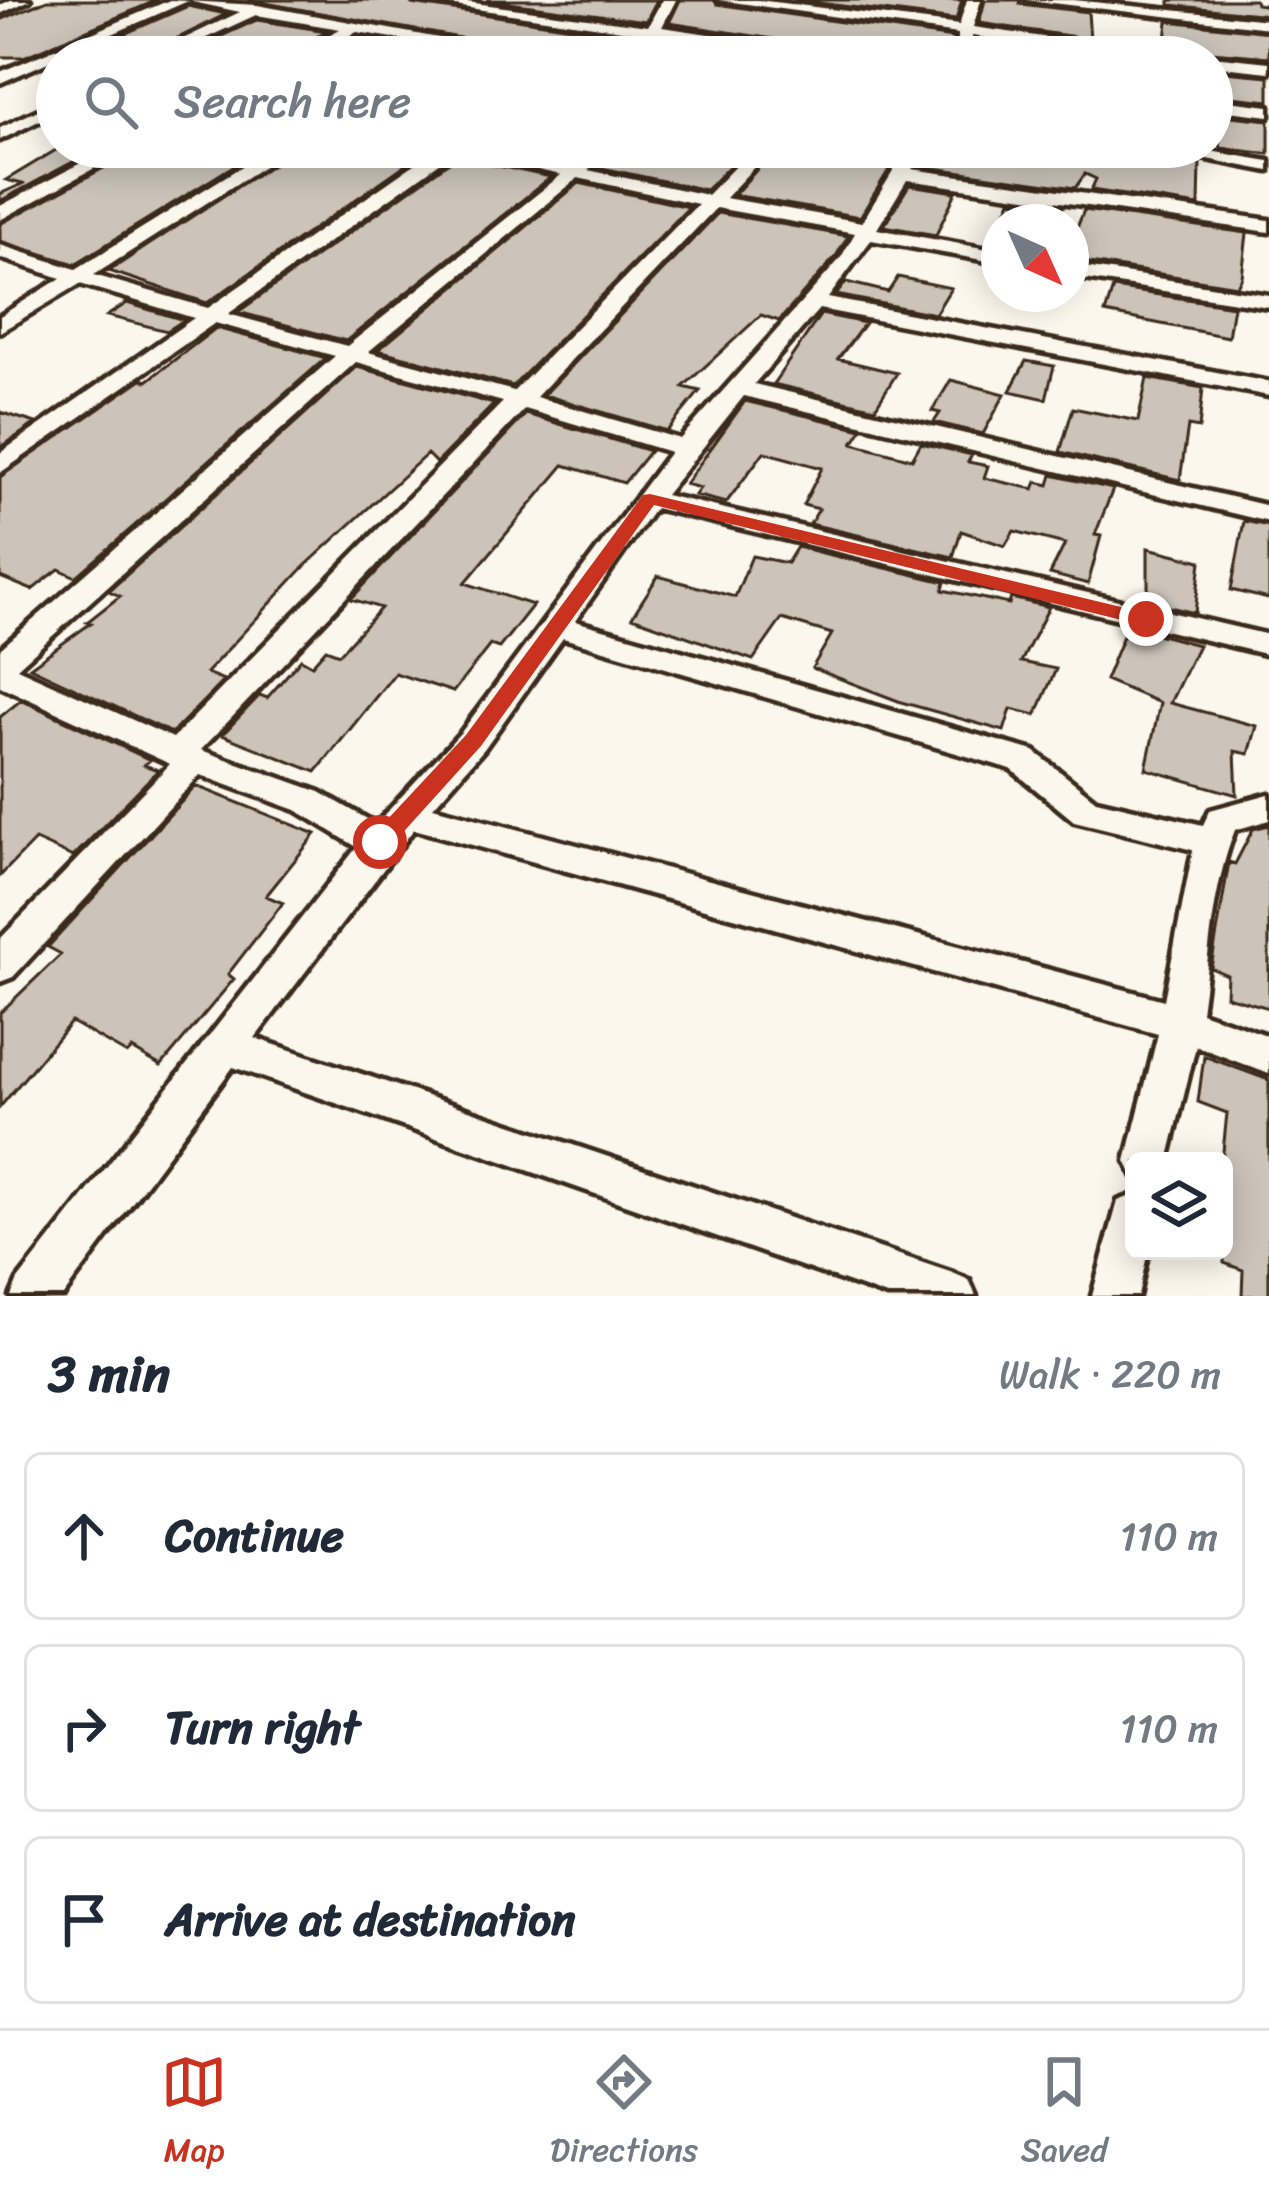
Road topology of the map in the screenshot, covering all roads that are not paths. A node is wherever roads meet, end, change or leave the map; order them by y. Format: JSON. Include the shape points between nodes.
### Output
{"nodes":[{"id":1,"x":23,"y":0,"type":"edge"},
{"id":2,"x":134,"y":0,"type":"edge"},
{"id":3,"x":194,"y":0,"type":"edge"},
{"id":4,"x":274,"y":0,"type":"edge"},
{"id":5,"x":420,"y":0,"type":"edge"},
{"id":6,"x":670,"y":0,"type":"edge"},
{"id":7,"x":725,"y":0,"type":"edge"},
{"id":8,"x":974,"y":0,"type":"edge"},
{"id":9,"x":1033,"y":0,"type":"edge"},
{"id":10,"x":174,"y":3,"type":"edge"},
{"id":11,"x":0,"y":10,"type":"edge"},
{"id":12,"x":252,"y":11,"type":"junction"},
{"id":13,"x":451,"y":19,"type":"edge"},
{"id":14,"x":1269,"y":24,"type":"edge"},
{"id":15,"x":355,"y":27,"type":"junction"},
{"id":16,"x":652,"y":30,"type":"junction"},
{"id":17,"x":965,"y":32,"type":"junction"},
{"id":18,"x":100,"y":36,"type":"edge"},
{"id":19,"x":198,"y":36,"type":"edge"},
{"id":20,"x":337,"y":36,"type":"edge"},
{"id":21,"x":647,"y":36,"type":"edge"},
{"id":22,"x":697,"y":36,"type":"edge"},
{"id":23,"x":965,"y":36,"type":"edge"},
{"id":24,"x":998,"y":36,"type":"edge"},
{"id":25,"x":1233,"y":63,"type":"edge"},
{"id":26,"x":36,"y":64,"type":"edge"},
{"id":27,"x":1269,"y":67,"type":"edge"},
{"id":28,"x":0,"y":78,"type":"edge"},
{"id":29,"x":1233,"y":107,"type":"edge"},
{"id":30,"x":1269,"y":111,"type":"edge"},
{"id":31,"x":36,"y":117,"type":"edge"},
{"id":32,"x":0,"y":135,"type":"edge"},
{"id":33,"x":1233,"y":160,"type":"edge"},
{"id":34,"x":1269,"y":166,"type":"edge"},
{"id":35,"x":85,"y":168,"type":"edge"},
{"id":36,"x":251,"y":168,"type":"edge"},
{"id":37,"x":423,"y":168,"type":"edge"},
{"id":38,"x":550,"y":168,"type":"edge"},
{"id":39,"x":579,"y":168,"type":"edge"},
{"id":40,"x":745,"y":168,"type":"edge"},
{"id":41,"x":902,"y":168,"type":"edge"},
{"id":42,"x":573,"y":173,"type":"junction"},
{"id":43,"x":899,"y":173,"type":"junction"},
{"id":44,"x":713,"y":202,"type":"junction"},
{"id":45,"x":0,"y":214,"type":"edge"},
{"id":46,"x":1269,"y":226,"type":"edge"},
{"id":47,"x":866,"y":231,"type":"junction"},
{"id":48,"x":0,"y":251,"type":"edge"},
{"id":49,"x":981,"y":253,"type":"edge"},
{"id":50,"x":1089,"y":274,"type":"edge"},
{"id":51,"x":74,"y":276,"type":"junction"},
{"id":52,"x":810,"y":301,"type":"junction"},
{"id":53,"x":1269,"y":301,"type":"edge"},
{"id":54,"x":210,"y":319,"type":"junction"},
{"id":55,"x":0,"y":325,"type":"edge"},
{"id":56,"x":350,"y":355,"type":"junction"},
{"id":57,"x":739,"y":388,"type":"junction"},
{"id":58,"x":1269,"y":389,"type":"edge"},
{"id":59,"x":520,"y":400,"type":"junction"},
{"id":60,"x":686,"y":449,"type":"junction"},
{"id":61,"x":0,"y":465,"type":"edge"},
{"id":62,"x":650,"y":499,"type":"junction"},
{"id":63,"x":1268,"y":509,"type":"edge"},
{"id":64,"x":555,"y":625,"type":"junction"},
{"id":65,"x":1269,"y":645,"type":"edge"},
{"id":66,"x":0,"y":670,"type":"edge"},
{"id":67,"x":185,"y":757,"type":"junction"},
{"id":68,"x":1269,"y":807,"type":"edge"},
{"id":69,"x":409,"y":814,"type":"junction"},
{"id":70,"x":1212,"y":841,"type":"junction"},
{"id":71,"x":380,"y":842,"type":"junction"},
{"id":72,"x":0,"y":965,"type":"edge"},
{"id":73,"x":1180,"y":1022,"type":"junction"},
{"id":74,"x":225,"y":1046,"type":"junction"},
{"id":75,"x":1269,"y":1054,"type":"edge"},
{"id":76,"x":1149,"y":1152,"type":"edge"},
{"id":77,"x":1125,"y":1254,"type":"edge"},
{"id":78,"x":34,"y":1296,"type":"edge"},
{"id":79,"x":953,"y":1296,"type":"edge"},
{"id":80,"x":1115,"y":1296,"type":"edge"}],
"edges":[{"from":1,"to":11,"type":"street"},
{"from":2,"to":10,"type":"street"},
{"from":3,"to":12,"type":"street"},
{"from":4,"to":12,"type":"street"},
{"from":5,"to":13,"type":"street"},
{"from":6,"to":16,"type":"street"},
{"from":7,"to":17,"type":"street"},
{"from":8,"to":17,"type":"street"},
{"from":9,"to":14,"type":"street"},
{"from":10,"to":18,"type":"street"},
{"from":12,"to":15,"type":"street"},
{"from":12,"to":19,"type":"street"},
{"from":13,"to":15,"type":"street"},
{"from":13,"to":16,"type":"street"},
{"from":15,"to":20,"type":"street"},
{"from":16,"to":21,"type":"street"},
{"from":16,"to":22,"type":"street"},
{"from":17,"to":23,"type":"street"},
{"from":17,"to":24,"type":"street"},
{"from":25,"to":27,"type":"street"},
{"from":26,"to":28,"type":"street"},
{"from":29,"to":30,"type":"street"},
{"from":31,"to":32,"type":"street"},
{"from":33,"to":34,"type":"street"},
{"from":35,"to":45,"type":"street"},
{"from":36,"to":51,"type":"street"},
{"from":37,"to":54,"type":"street"},
{"from":38,"to":42,"type":"street"},
{"from":39,"to":42,"type":"street"},
{"from":40,"to":44,"type":"street"},
{"from":41,"to":43,"type":"street"},
{"from":42,"to":44,"type":"street"},
{"from":42,"to":56,"type":"street"},
{"from":43,"to":46,"type":"street"},
{"from":43,"to":47,"type":"street"},
{"from":44,"to":47,"type":"street"},
{"from":44,"to":59,"type":"street"},
{"from":47,"to":49,"type":"street"},
{"from":47,"to":52,"type":"street"},
{"from":48,"to":51,"type":"street"},
{"from":50,"to":53,"type":"street"},
{"from":51,"to":54,"type":"street"},
{"from":51,"to":55,"type":"street"},
{"from":52,"to":57,"type":"street"},
{"from":52,"to":58,"type":"street"},
{"from":54,"to":56,"type":"street"},
{"from":54,"to":61,"type":"street"},
{"from":56,"to":59,"type":"street"},
{"from":56,"to":66,"type":"street"},
{"from":57,"to":60,"type":"street"},
{"from":57,"to":63,"type":"street"},
{"from":59,"to":60,"type":"street"},
{"from":59,"to":67,"type":"street"},
{"from":60,"to":62,"type":"street"},
{"from":62,"to":64,"type":"street"},
{"from":62,"to":65,"type":"street"},
{"from":64,"to":69,"type":"street"},
{"from":64,"to":70,"type":"street","via":[[1022,760],[1085,811]]},
{"from":66,"to":67,"type":"street"},
{"from":67,"to":71,"type":"street","via":[[308,801]]},
{"from":67,"to":72,"type":"street"},
{"from":68,"to":70,"type":"street","via":[[1222,820]]},
{"from":69,"to":71,"type":"street"},
{"from":69,"to":73,"type":"street"},
{"from":70,"to":73,"type":"street"},
{"from":71,"to":74,"type":"street"},
{"from":73,"to":75,"type":"street"},
{"from":73,"to":76,"type":"street"},
{"from":74,"to":78,"type":"street"},
{"from":74,"to":79,"type":"street"},
{"from":77,"to":80,"type":"street"}]}
